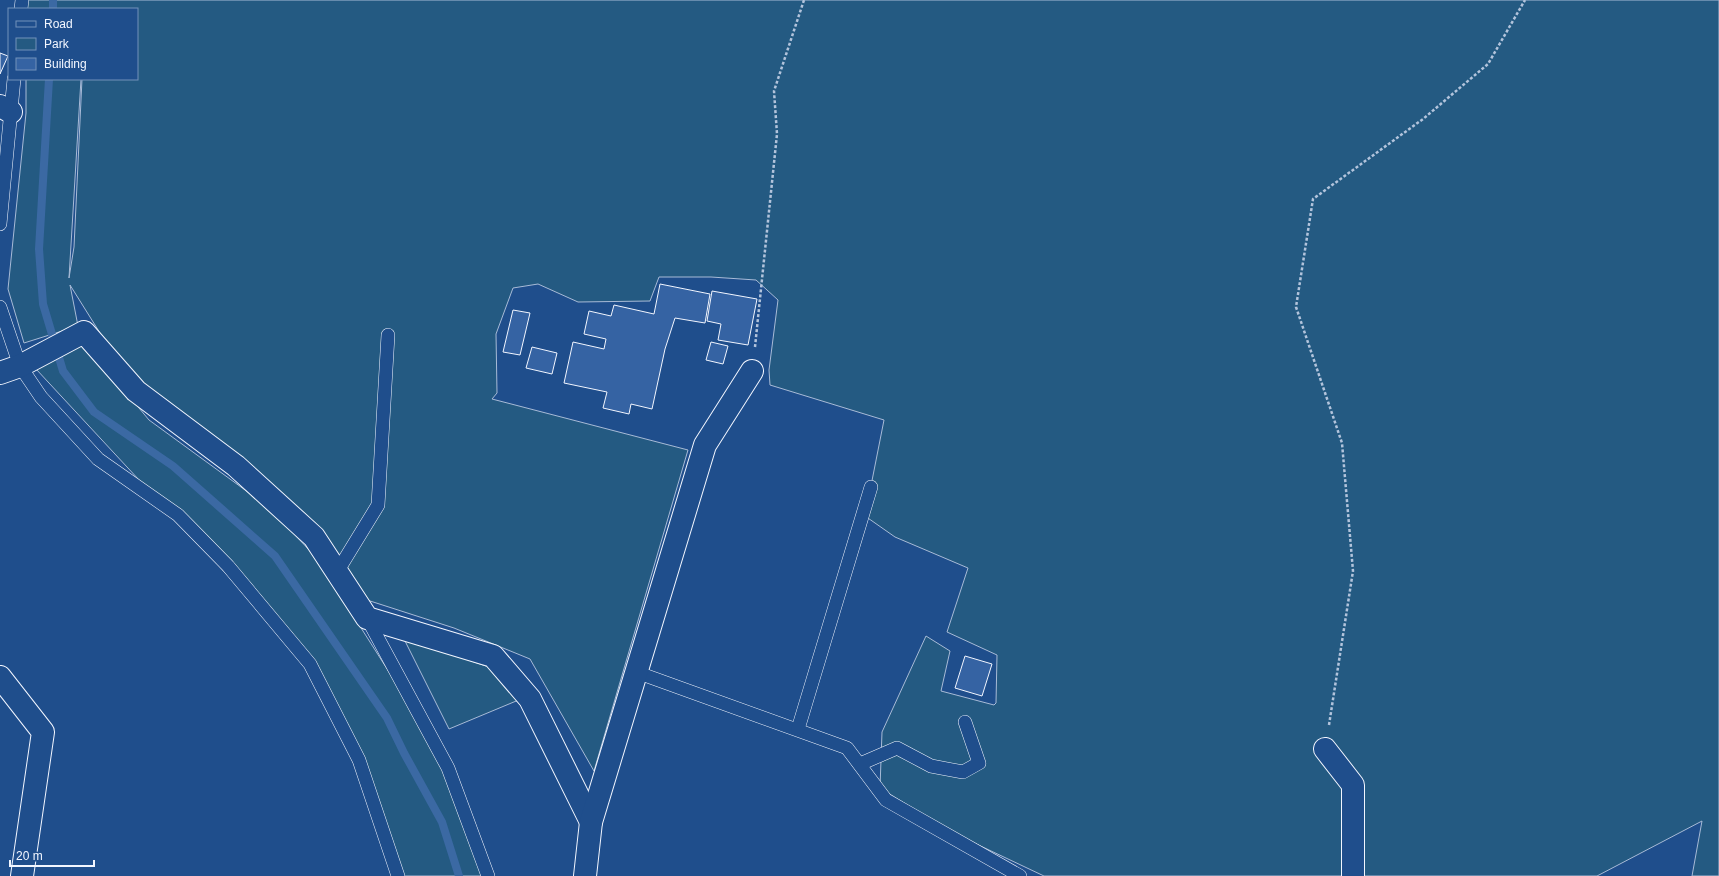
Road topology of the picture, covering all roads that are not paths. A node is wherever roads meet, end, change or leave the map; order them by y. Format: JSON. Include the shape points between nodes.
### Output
{"nodes":[{"id":1,"x":14,"y":80,"type":"edge"},
{"id":2,"x":6,"y":109,"type":"edge"},
{"id":3,"x":0,"y":224,"type":"edge"},
{"id":4,"x":0,"y":308,"type":"edge"},
{"id":5,"x":388,"y":335,"type":"dead end"},
{"id":6,"x":20,"y":366,"type":"junction"},
{"id":7,"x":752,"y":371,"type":"road end"},
{"id":8,"x":0,"y":373,"type":"edge"},
{"id":9,"x":871,"y":487,"type":"dead end"},
{"id":10,"x":337,"y":572,"type":"junction"},
{"id":11,"x":367,"y":618,"type":"junction"},
{"id":12,"x":636,"y":672,"type":"junction"},
{"id":13,"x":0,"y":677,"type":"edge"},
{"id":14,"x":965,"y":722,"type":"dead end"},
{"id":15,"x":798,"y":729,"type":"junction"},
{"id":16,"x":1325,"y":749,"type":"road end"},
{"id":17,"x":860,"y":764,"type":"junction"},
{"id":18,"x":591,"y":822,"type":"junction"},
{"id":19,"x":22,"y":876,"type":"edge"},
{"id":20,"x":398,"y":876,"type":"edge"},
{"id":21,"x":488,"y":876,"type":"edge"},
{"id":22,"x":585,"y":876,"type":"edge"},
{"id":23,"x":1020,"y":876,"type":"edge"},
{"id":24,"x":1353,"y":876,"type":"edge"}],
"edges":[{"from":1,"to":2,"type":"lane"},
{"from":2,"to":3,"type":"lane"},
{"from":4,"to":6,"type":"lane"},
{"from":5,"to":10,"type":"lane","via":[[378,505]]},
{"from":6,"to":8,"type":"street"},
{"from":6,"to":10,"type":"street","via":[[84,332],[136,391],[236,466],[314,537]]},
{"from":6,"to":20,"type":"lane","via":[[41,397],[98,458],[178,515],[195,532],[228,566],[310,664],[359,760]]},
{"from":7,"to":12,"type":"street","via":[[706,445]]},
{"from":9,"to":15,"type":"lane"},
{"from":10,"to":11,"type":"street"},
{"from":11,"to":18,"type":"street","via":[[493,656],[530,699]]},
{"from":11,"to":21,"type":"lane","via":[[448,768]]},
{"from":12,"to":15,"type":"lane"},
{"from":12,"to":18,"type":"street"},
{"from":13,"to":19,"type":"street","via":[[43,732]]},
{"from":14,"to":17,"type":"lane","via":[[979,762],[963,772],[931,766],[897,748]]},
{"from":15,"to":17,"type":"lane","via":[[847,748]]},
{"from":16,"to":24,"type":"street","via":[[1353,785]]},
{"from":17,"to":23,"type":"lane","via":[[886,800]]},
{"from":18,"to":22,"type":"street"}]}
